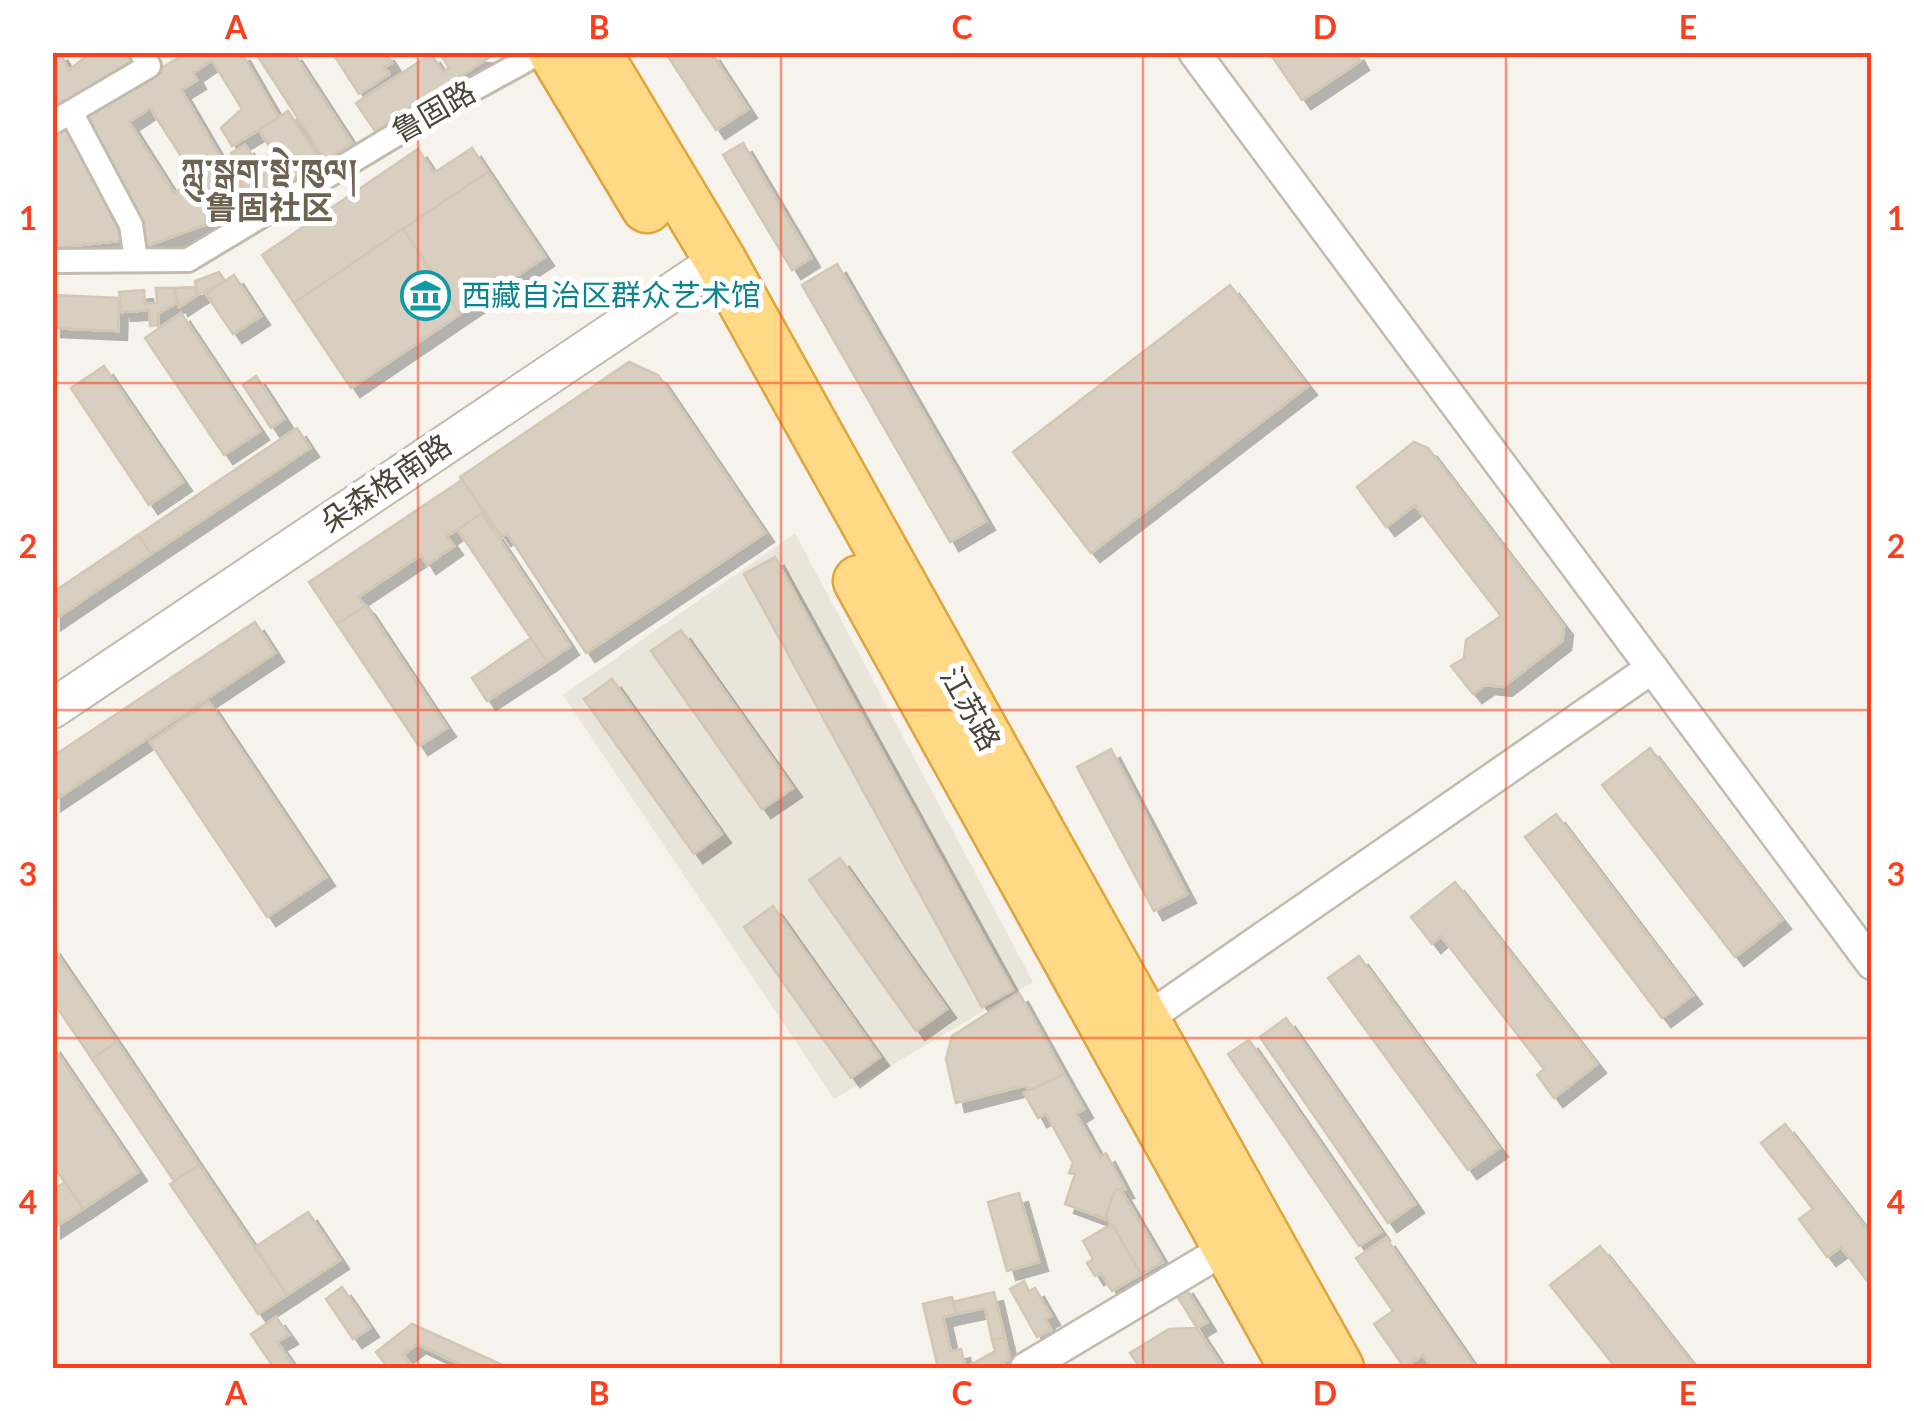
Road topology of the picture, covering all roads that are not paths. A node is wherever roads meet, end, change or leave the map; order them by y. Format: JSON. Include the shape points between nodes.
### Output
{"nodes":[{"id":1,"x":541,"y":52,"type":"edge"},
{"id":2,"x":554,"y":52,"type":"edge"},
{"id":3,"x":596,"y":52,"type":"edge"},
{"id":4,"x":1194,"y":52,"type":"edge"},
{"id":5,"x":145,"y":59,"type":"edge"},
{"id":6,"x":62,"y":117,"type":"edge"},
{"id":7,"x":136,"y":260,"type":"junction"},
{"id":8,"x":52,"y":261,"type":"edge"},
{"id":9,"x":705,"y":269,"type":"junction"},
{"id":10,"x":1652,"y":668,"type":"junction"},
{"id":11,"x":52,"y":709,"type":"edge"},
{"id":12,"x":1872,"y":964,"type":"edge"},
{"id":13,"x":1129,"y":1031,"type":"junction"},
{"id":14,"x":1230,"y":1246,"type":"junction"},
{"id":15,"x":1026,"y":1368,"type":"edge"},
{"id":16,"x":1295,"y":1368,"type":"edge"},
{"id":17,"x":1338,"y":1368,"type":"edge"}],
"edges":[{"from":1,"to":7,"type":"street","name":"鲁固路","via":[[188,260]]},
{"from":2,"to":9,"type":"highway","name":"江苏路"},
{"from":3,"to":9,"type":"highway","name":"江苏路"},
{"from":4,"to":10,"type":"street"},
{"from":5,"to":6,"type":"street"},
{"from":6,"to":7,"type":"street","via":[[131,225]]},
{"from":7,"to":8,"type":"street","name":"鲁固路"},
{"from":9,"to":11,"type":"street","name":"朵森格南路"},
{"from":9,"to":13,"type":"highway","name":"江苏路"},
{"from":10,"to":12,"type":"street"},
{"from":10,"to":13,"type":"street"},
{"from":13,"to":14,"type":"highway","name":"江苏路"},
{"from":13,"to":17,"type":"highway","name":"江苏路"},
{"from":14,"to":15,"type":"street"},
{"from":14,"to":16,"type":"highway","name":"江苏路"}]}
